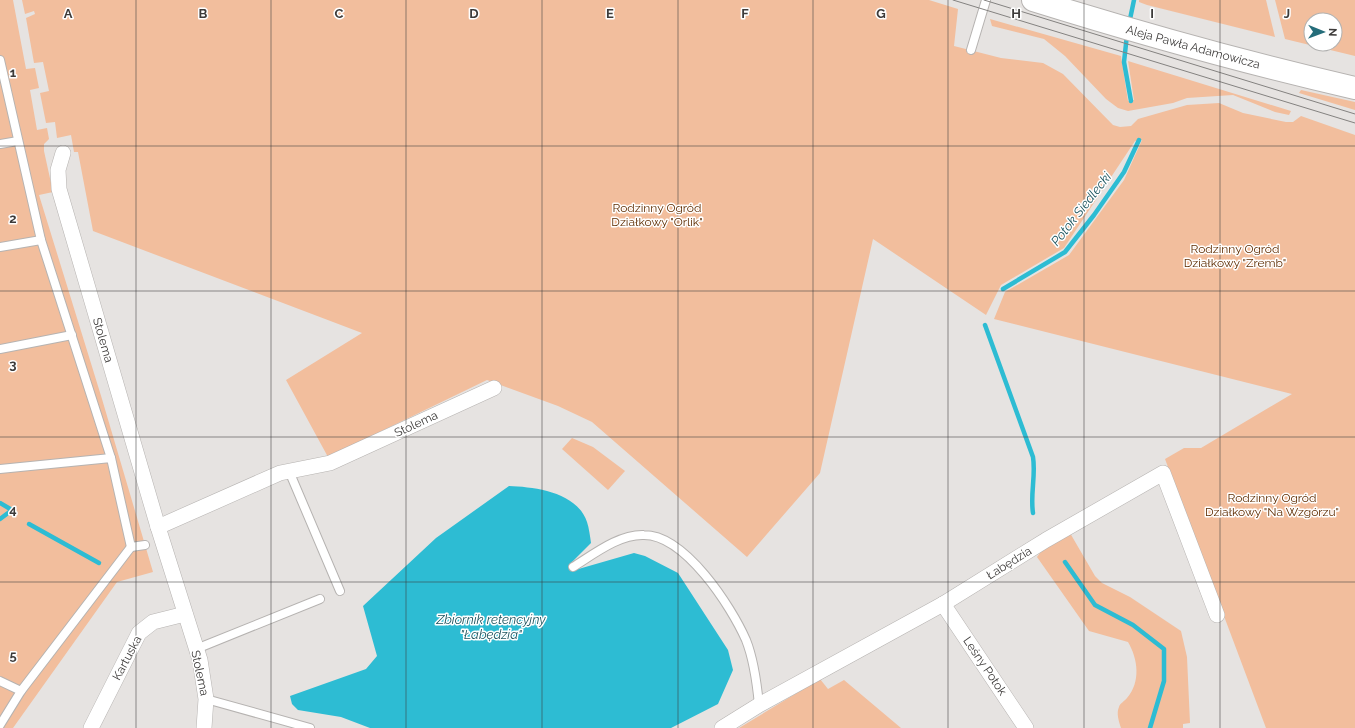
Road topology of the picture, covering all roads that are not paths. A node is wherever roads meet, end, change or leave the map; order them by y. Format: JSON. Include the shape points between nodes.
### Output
{"nodes":[{"id":1,"x":986,"y":0,"type":"edge"},
{"id":2,"x":1033,"y":0,"type":"edge"},
{"id":3,"x":971,"y":50,"type":"dead end"},
{"id":4,"x":0,"y":60,"type":"edge"},
{"id":5,"x":1355,"y":88,"type":"edge"},
{"id":6,"x":18,"y":141,"type":"junction"},
{"id":7,"x":0,"y":144,"type":"edge"},
{"id":8,"x":63,"y":153,"type":"dead end"},
{"id":9,"x":41,"y":240,"type":"junction"},
{"id":10,"x":0,"y":247,"type":"edge"},
{"id":11,"x":72,"y":335,"type":"junction"},
{"id":12,"x":0,"y":349,"type":"edge"},
{"id":13,"x":494,"y":388,"type":"dead end"},
{"id":14,"x":111,"y":458,"type":"junction"},
{"id":15,"x":0,"y":469,"type":"edge"},
{"id":16,"x":289,"y":471,"type":"junction"},
{"id":17,"x":158,"y":527,"type":"junction"},
{"id":18,"x":145,"y":545,"type":"dead end"},
{"id":19,"x":131,"y":547,"type":"junction"},
{"id":20,"x":573,"y":567,"type":"dead end"},
{"id":21,"x":340,"y":591,"type":"dead end"},
{"id":22,"x":320,"y":599,"type":"dead end"},
{"id":23,"x":943,"y":604,"type":"junction"},
{"id":24,"x":185,"y":614,"type":"junction"},
{"id":25,"x":1217,"y":615,"type":"dead end"},
{"id":26,"x":196,"y":649,"type":"junction"},
{"id":27,"x":0,"y":681,"type":"edge"},
{"id":28,"x":21,"y":691,"type":"junction"},
{"id":29,"x":206,"y":699,"type":"junction"},
{"id":30,"x":759,"y":705,"type":"junction"},
{"id":31,"x":0,"y":725,"type":"edge"},
{"id":32,"x":91,"y":728,"type":"edge"},
{"id":33,"x":204,"y":728,"type":"edge"},
{"id":34,"x":310,"y":728,"type":"edge"},
{"id":35,"x":722,"y":728,"type":"edge"},
{"id":36,"x":1026,"y":728,"type":"edge"}],
"edges":[{"from":1,"to":3,"type":"lane"},
{"from":2,"to":5,"type":"main road","name":"Aleja Pawła Adamowicza","via":[[1196,49]]},
{"from":4,"to":6,"type":"lane"},
{"from":6,"to":7,"type":"lane"},
{"from":6,"to":9,"type":"lane"},
{"from":8,"to":17,"type":"street","name":"Stolema","via":[[58,170],[59,189]]},
{"from":9,"to":10,"type":"lane"},
{"from":9,"to":11,"type":"lane"},
{"from":11,"to":12,"type":"lane"},
{"from":11,"to":14,"type":"lane"},
{"from":13,"to":16,"type":"street","name":"Stolema","via":[[330,463]]},
{"from":14,"to":15,"type":"lane"},
{"from":14,"to":19,"type":"lane"},
{"from":16,"to":17,"type":"street","name":"Stolema"},
{"from":16,"to":21,"type":"lane"},
{"from":17,"to":24,"type":"street","name":"Stolema"},
{"from":18,"to":19,"type":"lane"},
{"from":19,"to":28,"type":"lane"},
{"from":20,"to":30,"type":"lane","via":[[624,537],[644,535],[664,539],[687,557],[711,582],[729,607],[746,641],[756,677]]},
{"from":22,"to":26,"type":"lane"},
{"from":23,"to":25,"type":"street","name":"Łabędzia","via":[[1046,540],[1163,473]]},
{"from":23,"to":30,"type":"street","name":"Łabędzia"},
{"from":23,"to":36,"type":"street","name":"Leśny Potok"},
{"from":24,"to":26,"type":"street","name":"Stolema"},
{"from":24,"to":32,"type":"street","name":"Kartuska","via":[[153,622],[139,633]]},
{"from":26,"to":29,"type":"street","name":"Stolema"},
{"from":27,"to":28,"type":"lane"},
{"from":28,"to":31,"type":"lane"},
{"from":29,"to":33,"type":"street","name":"Stolema"},
{"from":29,"to":34,"type":"lane"},
{"from":30,"to":35,"type":"street","name":"Łabędzia"}]}
